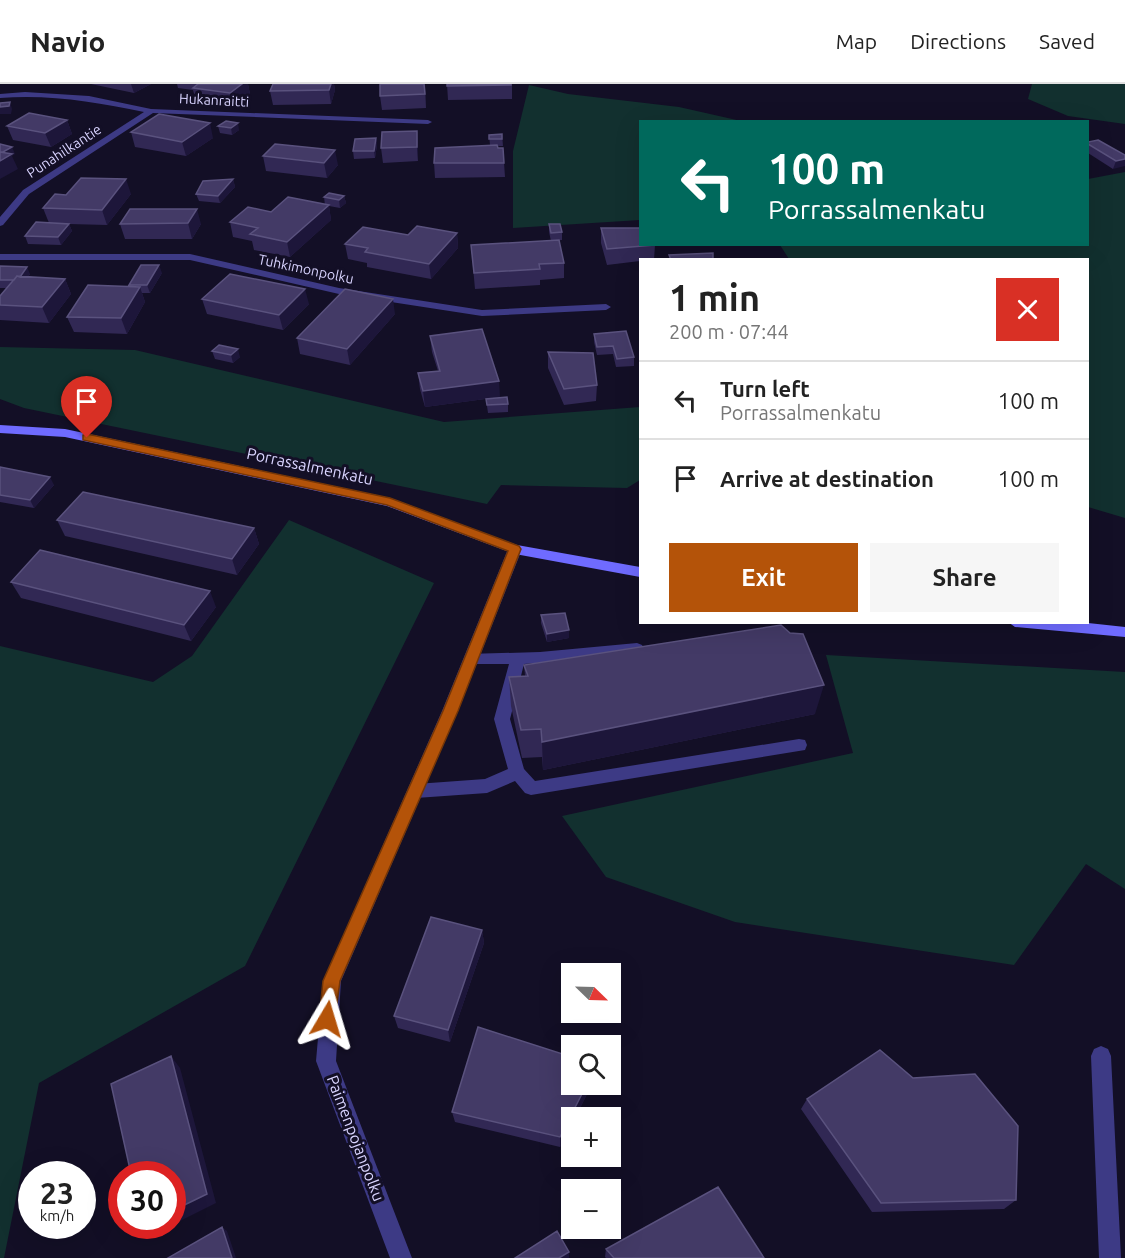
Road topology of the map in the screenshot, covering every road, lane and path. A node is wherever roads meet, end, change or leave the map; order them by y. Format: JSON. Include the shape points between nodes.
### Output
{"nodes":[{"id":1,"x":0,"y":96,"type":"edge"},
{"id":2,"x":151,"y":111,"type":"junction"},
{"id":3,"x":428,"y":122,"type":"dead end"},
{"id":4,"x":0,"y":223,"type":"edge"},
{"id":5,"x":0,"y":257,"type":"edge"},
{"id":6,"x":606,"y":307,"type":"dead end"},
{"id":7,"x":0,"y":429,"type":"edge"},
{"id":8,"x":515,"y":549,"type":"junction"},
{"id":9,"x":639,"y":572,"type":"edge"},
{"id":10,"x":1038,"y":624,"type":"edge"},
{"id":11,"x":1125,"y":632,"type":"edge"},
{"id":12,"x":653,"y":647,"type":"edge"},
{"id":13,"x":472,"y":658,"type":"junction"},
{"id":14,"x":518,"y":658,"type":"junction"},
{"id":15,"x":799,"y":745,"type":"dead end"},
{"id":16,"x":517,"y":772,"type":"junction"},
{"id":17,"x":416,"y":790,"type":"junction"},
{"id":18,"x":1101,"y":1056,"type":"dead end"},
{"id":19,"x":401,"y":1258,"type":"edge"},
{"id":20,"x":1110,"y":1258,"type":"edge"}],
"edges":[{"from":1,"to":2,"type":"street","name":"Hukanraitti","via":[[89,98]]},
{"from":2,"to":3,"type":"street","name":"Hukanraitti"},
{"from":2,"to":4,"type":"street","name":"Punahilkantie","via":[[26,192]]},
{"from":5,"to":6,"type":"street","name":"Tuhkimonpolku","via":[[190,257],[339,291],[482,313]]},
{"from":7,"to":8,"type":"street","name":"Porrassalmenkatu","via":[[76,436],[390,502]]},
{"from":8,"to":9,"type":"street","name":"Porrassalmenkatu"},
{"from":8,"to":13,"type":"street","name":"Paimenpojanpolku"},
{"from":10,"to":11,"type":"street"},
{"from":12,"to":14,"type":"street"},
{"from":13,"to":14,"type":"street"},
{"from":13,"to":17,"type":"street","name":"Paimenpojanpolku"},
{"from":14,"to":16,"type":"street","via":[[502,719]]},
{"from":15,"to":16,"type":"street","via":[[531,788]]},
{"from":16,"to":17,"type":"street","via":[[487,786]]},
{"from":17,"to":19,"type":"street","name":"Paimenpojanpolku","via":[[332,981],[327,1019],[326,1061]]},
{"from":18,"to":20,"type":"street"}]}
